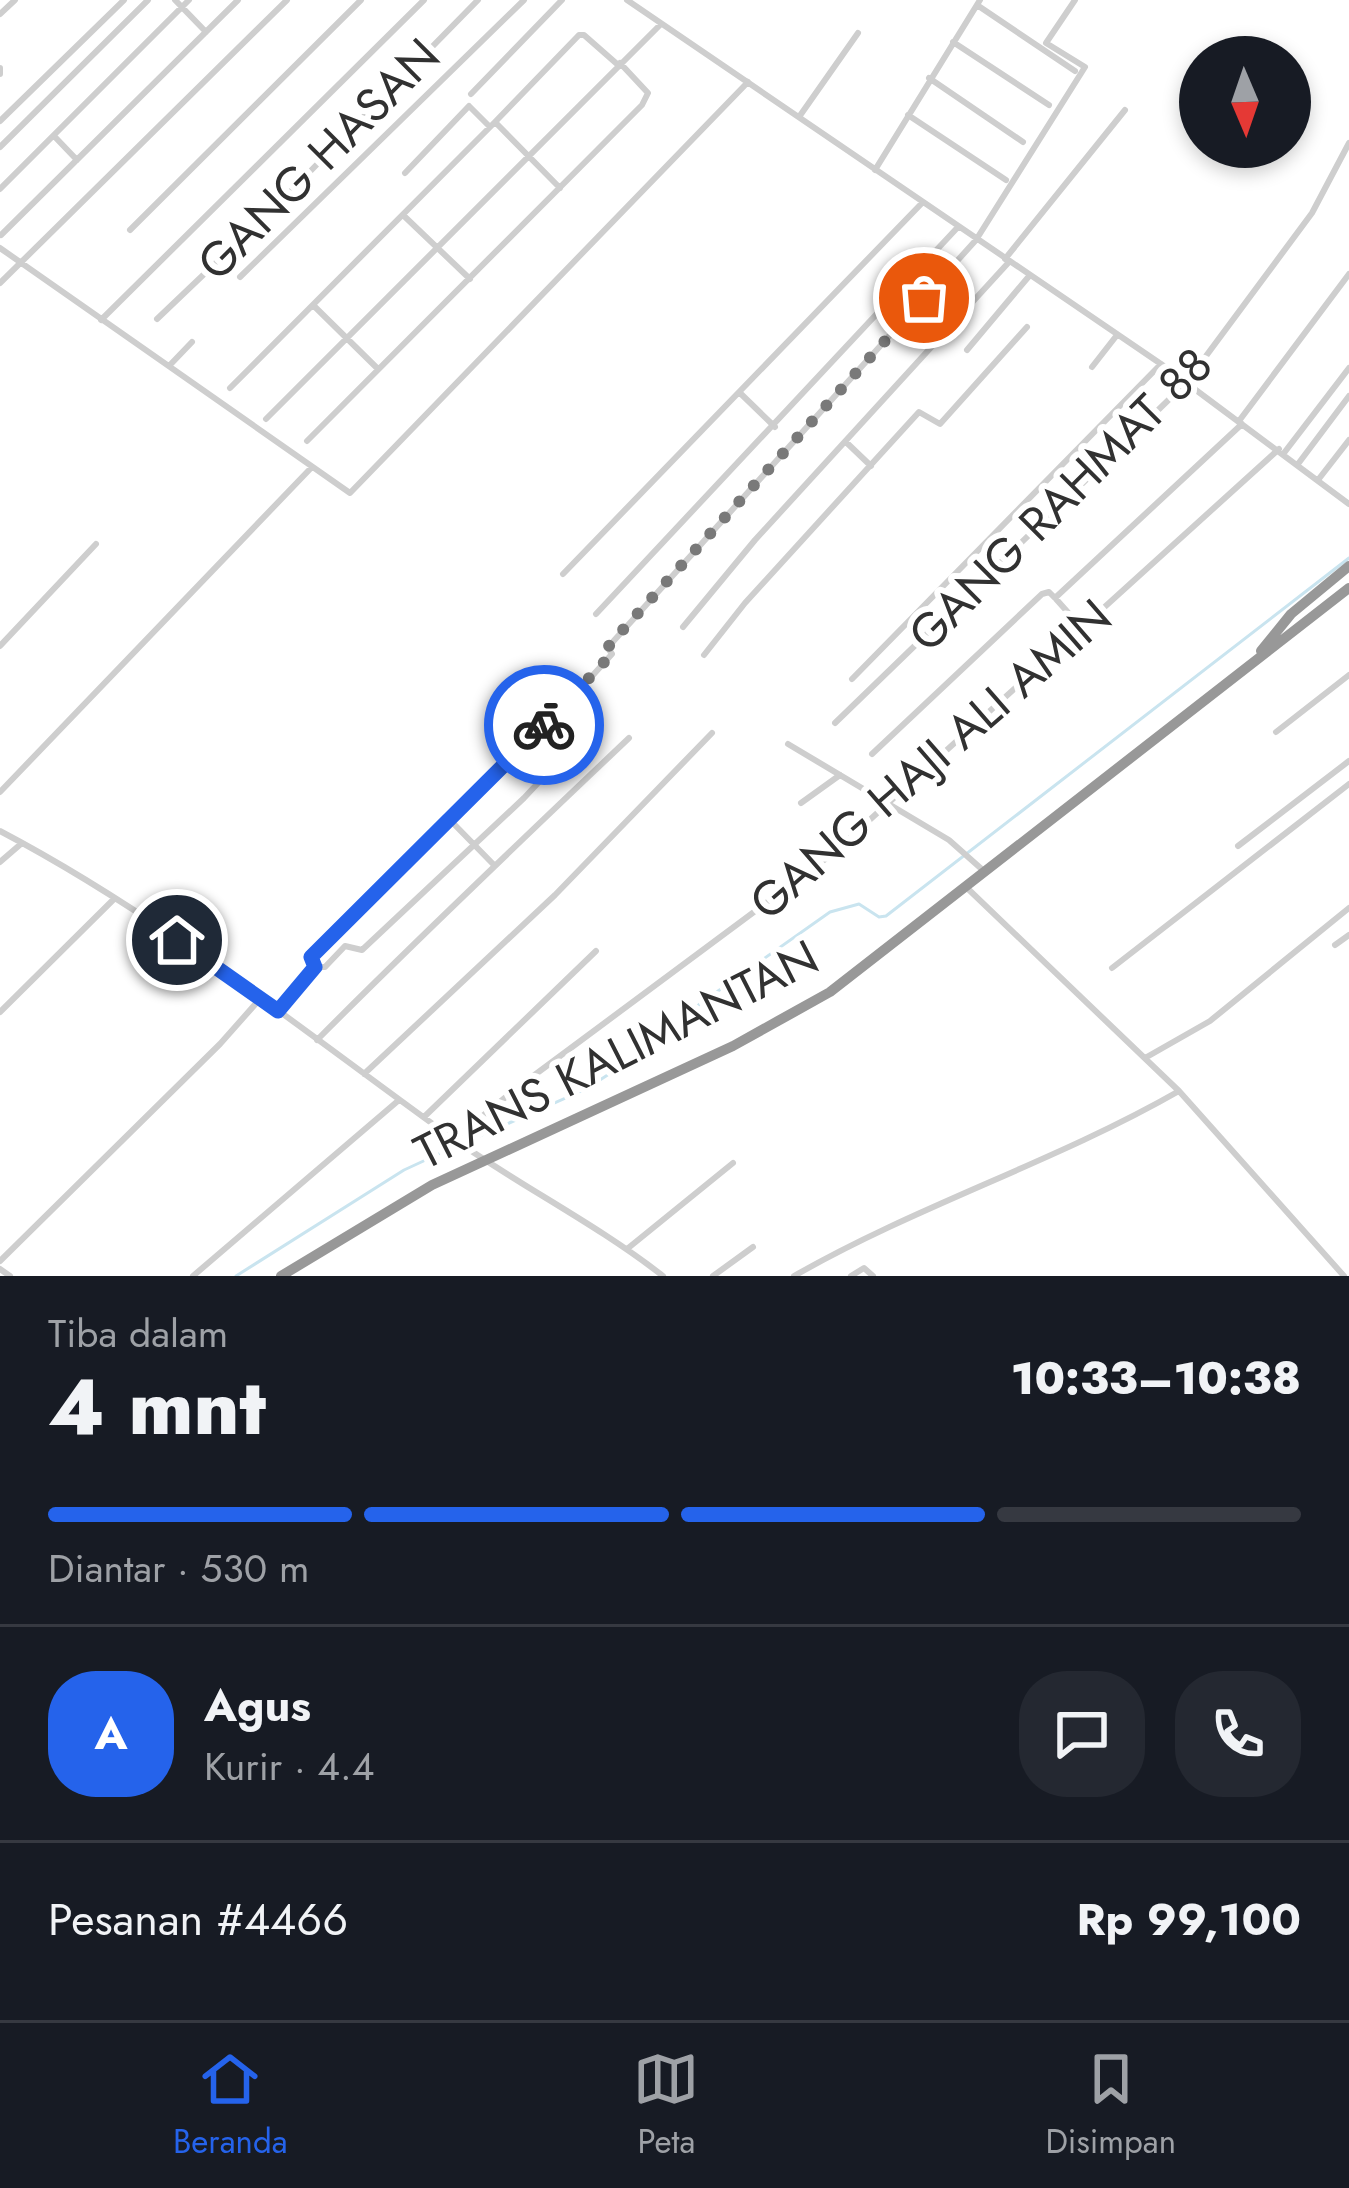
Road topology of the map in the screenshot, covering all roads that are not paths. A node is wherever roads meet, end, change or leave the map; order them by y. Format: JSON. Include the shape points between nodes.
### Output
{"nodes":[{"id":1,"x":14,"y":0,"type":"edge"},
{"id":2,"x":124,"y":0,"type":"edge"},
{"id":3,"x":148,"y":0,"type":"edge"},
{"id":4,"x":238,"y":0,"type":"edge"},
{"id":5,"x":287,"y":0,"type":"edge"},
{"id":6,"x":361,"y":0,"type":"edge"},
{"id":7,"x":424,"y":0,"type":"edge"},
{"id":8,"x":478,"y":0,"type":"edge"},
{"id":9,"x":524,"y":0,"type":"edge"},
{"id":10,"x":562,"y":0,"type":"edge"},
{"id":11,"x":626,"y":0,"type":"edge"},
{"id":12,"x":1075,"y":0,"type":"edge"},
{"id":13,"x":182,"y":2,"type":"edge"},
{"id":14,"x":979,"y":2,"type":"edge"},
{"id":15,"x":0,"y":14,"type":"edge"},
{"id":16,"x":660,"y":26,"type":"junction"},
{"id":17,"x":206,"y":32,"type":"junction"},
{"id":18,"x":858,"y":33,"type":"dead end"},
{"id":19,"x":953,"y":42,"type":"junction"},
{"id":20,"x":619,"y":64,"type":"junction"},
{"id":21,"x":1075,"y":71,"type":"dead end"},
{"id":22,"x":929,"y":78,"type":"junction"},
{"id":23,"x":748,"y":82,"type":"junction"},
{"id":24,"x":471,"y":94,"type":"dead end"},
{"id":25,"x":1049,"y":105,"type":"dead end"},
{"id":26,"x":1125,"y":110,"type":"dead end"},
{"id":27,"x":908,"y":115,"type":"junction"},
{"id":28,"x":799,"y":117,"type":"junction"},
{"id":29,"x":0,"y":121,"type":"edge"},
{"id":30,"x":492,"y":125,"type":"junction"},
{"id":31,"x":53,"y":136,"type":"junction"},
{"id":32,"x":1023,"y":142,"type":"dead end"},
{"id":33,"x":1349,"y":143,"type":"edge"},
{"id":34,"x":0,"y":147,"type":"edge"},
{"id":35,"x":529,"y":155,"type":"junction"},
{"id":36,"x":77,"y":160,"type":"junction"},
{"id":37,"x":874,"y":170,"type":"junction"},
{"id":38,"x":405,"y":173,"type":"dead end"},
{"id":39,"x":1006,"y":180,"type":"dead end"},
{"id":40,"x":560,"y":188,"type":"junction"},
{"id":41,"x":0,"y":189,"type":"edge"},
{"id":42,"x":923,"y":202,"type":"junction"},
{"id":43,"x":404,"y":215,"type":"junction"},
{"id":44,"x":959,"y":227,"type":"junction"},
{"id":45,"x":130,"y":230,"type":"dead end"},
{"id":46,"x":1,"y":235,"type":"edge"},
{"id":47,"x":976,"y":240,"type":"junction"},
{"id":48,"x":436,"y":247,"type":"junction"},
{"id":49,"x":0,"y":248,"type":"edge"},
{"id":50,"x":20,"y":261,"type":"junction"},
{"id":51,"x":1007,"y":261,"type":"junction"},
{"id":52,"x":1030,"y":274,"type":"junction"},
{"id":53,"x":1349,"y":274,"type":"edge"},
{"id":54,"x":240,"y":278,"type":"dead end"},
{"id":55,"x":470,"y":279,"type":"junction"},
{"id":56,"x":0,"y":283,"type":"edge"},
{"id":57,"x":313,"y":305,"type":"junction"},
{"id":58,"x":158,"y":319,"type":"dead end"},
{"id":59,"x":101,"y":320,"type":"junction"},
{"id":60,"x":1027,"y":327,"type":"dead end"},
{"id":61,"x":1117,"y":335,"type":"junction"},
{"id":62,"x":346,"y":338,"type":"junction"},
{"id":63,"x":192,"y":342,"type":"dead end"},
{"id":64,"x":967,"y":350,"type":"dead end"},
{"id":65,"x":1161,"y":364,"type":"junction"},
{"id":66,"x":169,"y":366,"type":"junction"},
{"id":67,"x":1092,"y":367,"type":"dead end"},
{"id":68,"x":1349,"y":368,"type":"edge"},
{"id":69,"x":378,"y":369,"type":"junction"},
{"id":70,"x":1186,"y":383,"type":"junction"},
{"id":71,"x":230,"y":388,"type":"dead end"},
{"id":72,"x":739,"y":392,"type":"junction"},
{"id":73,"x":1349,"y":396,"type":"edge"},
{"id":74,"x":266,"y":419,"type":"dead end"},
{"id":75,"x":1241,"y":422,"type":"junction"},
{"id":76,"x":776,"y":427,"type":"junction"},
{"id":77,"x":1349,"y":440,"type":"edge"},
{"id":78,"x":307,"y":442,"type":"dead end"},
{"id":79,"x":846,"y":442,"type":"junction"},
{"id":80,"x":1281,"y":451,"type":"junction"},
{"id":81,"x":1298,"y":464,"type":"junction"},
{"id":82,"x":871,"y":466,"type":"junction"},
{"id":83,"x":311,"y":468,"type":"junction"},
{"id":84,"x":1318,"y":480,"type":"junction"},
{"id":85,"x":1349,"y":504,"type":"edge"},
{"id":86,"x":96,"y":544,"type":"dead end"},
{"id":87,"x":1349,"y":566,"type":"edge"},
{"id":88,"x":563,"y":574,"type":"dead end"},
{"id":89,"x":1349,"y":588,"type":"edge"},
{"id":90,"x":1055,"y":598,"type":"junction"},
{"id":91,"x":596,"y":614,"type":"dead end"},
{"id":92,"x":1082,"y":627,"type":"junction"},
{"id":93,"x":682,"y":628,"type":"dead end"},
{"id":94,"x":0,"y":646,"type":"edge"},
{"id":95,"x":704,"y":655,"type":"dead end"},
{"id":96,"x":1256,"y":658,"type":"junction"},
{"id":97,"x":1349,"y":674,"type":"edge"},
{"id":98,"x":853,"y":680,"type":"dead end"},
{"id":99,"x":835,"y":723,"type":"dead end"},
{"id":100,"x":1276,"y":732,"type":"dead end"},
{"id":101,"x":712,"y":734,"type":"dead end"},
{"id":102,"x":582,"y":736,"type":"dead end"},
{"id":103,"x":629,"y":738,"type":"dead end"},
{"id":104,"x":788,"y":744,"type":"dead end"},
{"id":105,"x":872,"y":754,"type":"dead end"},
{"id":106,"x":1349,"y":761,"type":"edge"},
{"id":107,"x":840,"y":775,"type":"junction"},
{"id":108,"x":1349,"y":784,"type":"edge"},
{"id":109,"x":0,"y":792,"type":"edge"},
{"id":110,"x":801,"y":802,"type":"dead end"},
{"id":111,"x":888,"y":804,"type":"junction"},
{"id":112,"x":451,"y":820,"type":"junction"},
{"id":113,"x":0,"y":831,"type":"edge"},
{"id":114,"x":22,"y":843,"type":"junction"},
{"id":115,"x":472,"y":843,"type":"junction"},
{"id":116,"x":1238,"y":846,"type":"dead end"},
{"id":117,"x":0,"y":862,"type":"edge"},
{"id":118,"x":495,"y":866,"type":"junction"},
{"id":119,"x":985,"y":872,"type":"junction"},
{"id":120,"x":966,"y":887,"type":"junction"},
{"id":121,"x":115,"y":898,"type":"junction"},
{"id":122,"x":1349,"y":908,"type":"edge"},
{"id":123,"x":1349,"y":935,"type":"edge"},
{"id":124,"x":1335,"y":945,"type":"dead end"},
{"id":125,"x":596,"y":951,"type":"dead end"},
{"id":126,"x":315,"y":967,"type":"junction"},
{"id":127,"x":1112,"y":968,"type":"dead end"},
{"id":128,"x":260,"y":998,"type":"junction"},
{"id":129,"x":278,"y":1011,"type":"junction"},
{"id":130,"x":0,"y":1012,"type":"edge"},
{"id":131,"x":317,"y":1040,"type":"junction"},
{"id":132,"x":1145,"y":1058,"type":"junction"},
{"id":133,"x":364,"y":1074,"type":"junction"},
{"id":134,"x":1179,"y":1091,"type":"junction"},
{"id":135,"x":399,"y":1100,"type":"junction"},
{"id":136,"x":424,"y":1118,"type":"junction"},
{"id":137,"x":459,"y":1142,"type":"junction"},
{"id":138,"x":486,"y":1161,"type":"junction"},
{"id":139,"x":733,"y":1163,"type":"dead end"},
{"id":140,"x":752,"y":1247,"type":"dead end"},
{"id":141,"x":627,"y":1249,"type":"junction"},
{"id":142,"x":0,"y":1265,"type":"edge"},
{"id":143,"x":1339,"y":1274,"type":"edge"},
{"id":144,"x":10,"y":1276,"type":"edge"},
{"id":145,"x":193,"y":1276,"type":"edge"},
{"id":146,"x":281,"y":1276,"type":"edge"},
{"id":147,"x":663,"y":1276,"type":"edge"},
{"id":148,"x":713,"y":1276,"type":"edge"},
{"id":149,"x":794,"y":1276,"type":"edge"},
{"id":150,"x":851,"y":1276,"type":"edge"},
{"id":151,"x":873,"y":1276,"type":"edge"}],
"edges":[{"from":1,"to":15,"type":"street"},
{"from":2,"to":29,"type":"street"},
{"from":3,"to":34,"type":"street"},
{"from":4,"to":17,"type":"street"},
{"from":5,"to":50,"type":"street"},
{"from":6,"to":45,"type":"street"},
{"from":7,"to":59,"type":"street"},
{"from":8,"to":58,"type":"street","name":"GANG HASAN"},
{"from":9,"to":54,"type":"street"},
{"from":10,"to":24,"type":"street"},
{"from":11,"to":16,"type":"street"},
{"from":12,"to":47,"type":"street","via":[[1046,44],[1085,67]]},
{"from":13,"to":17,"type":"street"},
{"from":13,"to":31,"type":"street"},
{"from":14,"to":19,"type":"street"},
{"from":14,"to":21,"type":"street"},
{"from":16,"to":20,"type":"street"},
{"from":16,"to":23,"type":"street"},
{"from":17,"to":36,"type":"street"},
{"from":18,"to":28,"type":"street"},
{"from":19,"to":22,"type":"street"},
{"from":19,"to":25,"type":"street"},
{"from":20,"to":30,"type":"street","via":[[579,35]]},
{"from":20,"to":35,"type":"street"},
{"from":20,"to":40,"type":"street","via":[[648,96]]},
{"from":22,"to":27,"type":"street"},
{"from":22,"to":32,"type":"street"},
{"from":23,"to":28,"type":"street"},
{"from":23,"to":83,"type":"street","via":[[350,494]]},
{"from":26,"to":51,"type":"street"},
{"from":27,"to":37,"type":"street"},
{"from":27,"to":39,"type":"street"},
{"from":28,"to":37,"type":"street"},
{"from":30,"to":35,"type":"street"},
{"from":30,"to":38,"type":"street","via":[[469,106]]},
{"from":30,"to":43,"type":"street"},
{"from":31,"to":36,"type":"street"},
{"from":31,"to":41,"type":"street"},
{"from":33,"to":70,"type":"street","name":"GANG RAHMAT 88","via":[[1312,213]]},
{"from":35,"to":40,"type":"street"},
{"from":35,"to":48,"type":"street"},
{"from":36,"to":46,"type":"street"},
{"from":37,"to":42,"type":"street"},
{"from":40,"to":55,"type":"street"},
{"from":42,"to":44,"type":"street"},
{"from":42,"to":72,"type":"street"},
{"from":43,"to":48,"type":"street"},
{"from":43,"to":57,"type":"street"},
{"from":44,"to":47,"type":"street"},
{"from":44,"to":76,"type":"street"},
{"from":47,"to":51,"type":"street"},
{"from":47,"to":112,"type":"street","via":[[610,644],[612,654],[584,685]]},
{"from":48,"to":55,"type":"street"},
{"from":48,"to":62,"type":"street"},
{"from":49,"to":50,"type":"street"},
{"from":50,"to":56,"type":"street"},
{"from":50,"to":59,"type":"street"},
{"from":51,"to":52,"type":"street"},
{"from":51,"to":79,"type":"street"},
{"from":52,"to":61,"type":"street"},
{"from":52,"to":64,"type":"street"},
{"from":53,"to":75,"type":"street"},
{"from":55,"to":69,"type":"street"},
{"from":57,"to":62,"type":"street"},
{"from":57,"to":71,"type":"street"},
{"from":59,"to":66,"type":"street"},
{"from":60,"to":82,"type":"street","via":[[940,424],[919,412]]},
{"from":61,"to":65,"type":"street"},
{"from":61,"to":67,"type":"street"},
{"from":62,"to":69,"type":"street"},
{"from":62,"to":74,"type":"street"},
{"from":63,"to":66,"type":"street"},
{"from":65,"to":70,"type":"street"},
{"from":65,"to":98,"type":"street"},
{"from":66,"to":83,"type":"street"},
{"from":68,"to":80,"type":"street","name":"GANG HAJI ALI AMIN"},
{"from":69,"to":78,"type":"street"},
{"from":70,"to":75,"type":"street"},
{"from":70,"to":99,"type":"street","name":"GANG RAHMAT 88"},
{"from":72,"to":76,"type":"street"},
{"from":72,"to":88,"type":"street"},
{"from":73,"to":81,"type":"street"},
{"from":75,"to":80,"type":"street"},
{"from":75,"to":90,"type":"street"},
{"from":76,"to":91,"type":"street"},
{"from":77,"to":84,"type":"street"},
{"from":79,"to":82,"type":"street"},
{"from":79,"to":93,"type":"street"},
{"from":80,"to":81,"type":"street"},
{"from":80,"to":92,"type":"street","name":"GANG HAJI ALI AMIN"},
{"from":81,"to":84,"type":"street"},
{"from":82,"to":95,"type":"street"},
{"from":83,"to":109,"type":"street"},
{"from":84,"to":85,"type":"street"},
{"from":86,"to":94,"type":"street"},
{"from":87,"to":96,"type":"highway","name":"TRANS KALIMANTAN","via":[[1291,614]]},
{"from":89,"to":96,"type":"highway","name":"TRANS KALIMANTAN"},
{"from":90,"to":92,"type":"street"},
{"from":90,"to":105,"type":"street","via":[[1042,594]]},
{"from":92,"to":111,"type":"street","name":"GANG HAJI ALI AMIN"},
{"from":96,"to":119,"type":"highway","name":"TRANS KALIMANTAN"},
{"from":97,"to":100,"type":"street"},
{"from":101,"to":133,"type":"street"},
{"from":102,"to":115,"type":"street"},
{"from":103,"to":118,"type":"street"},
{"from":104,"to":107,"type":"street"},
{"from":106,"to":116,"type":"street"},
{"from":107,"to":110,"type":"street"},
{"from":107,"to":111,"type":"street"},
{"from":108,"to":127,"type":"street"},
{"from":111,"to":119,"type":"street"},
{"from":111,"to":137,"type":"street","name":"GANG HAJI ALI AMIN","via":[[809,873],[517,1088]]},
{"from":112,"to":115,"type":"street"},
{"from":112,"to":126,"type":"street","via":[[311,957]]},
{"from":113,"to":114,"type":"street"},
{"from":114,"to":117,"type":"street"},
{"from":114,"to":121,"type":"street"},
{"from":115,"to":118,"type":"street"},
{"from":115,"to":126,"type":"street","via":[[360,951],[345,946]]},
{"from":118,"to":131,"type":"street"},
{"from":119,"to":120,"type":"highway","name":"TRANS KALIMANTAN"},
{"from":120,"to":132,"type":"street"},
{"from":120,"to":138,"type":"highway","name":"TRANS KALIMANTAN","via":[[798,1012]]},
{"from":121,"to":128,"type":"street"},
{"from":121,"to":130,"type":"street"},
{"from":122,"to":132,"type":"street","via":[[1210,1021]]},
{"from":123,"to":124,"type":"street"},
{"from":125,"to":136,"type":"street"},
{"from":126,"to":129,"type":"street"},
{"from":128,"to":129,"type":"street"},
{"from":128,"to":142,"type":"street"},
{"from":129,"to":131,"type":"street"},
{"from":131,"to":133,"type":"street"},
{"from":132,"to":134,"type":"street"},
{"from":133,"to":135,"type":"street"},
{"from":134,"to":143,"type":"street"},
{"from":134,"to":149,"type":"street"},
{"from":135,"to":136,"type":"street"},
{"from":135,"to":145,"type":"street"},
{"from":136,"to":137,"type":"street"},
{"from":137,"to":138,"type":"street"},
{"from":138,"to":141,"type":"street"},
{"from":138,"to":146,"type":"highway","name":"TRANS KALIMANTAN"},
{"from":139,"to":141,"type":"street"},
{"from":140,"to":148,"type":"street"},
{"from":141,"to":147,"type":"street"},
{"from":142,"to":144,"type":"street"},
{"from":150,"to":151,"type":"street","via":[[864,1268]]}]}
